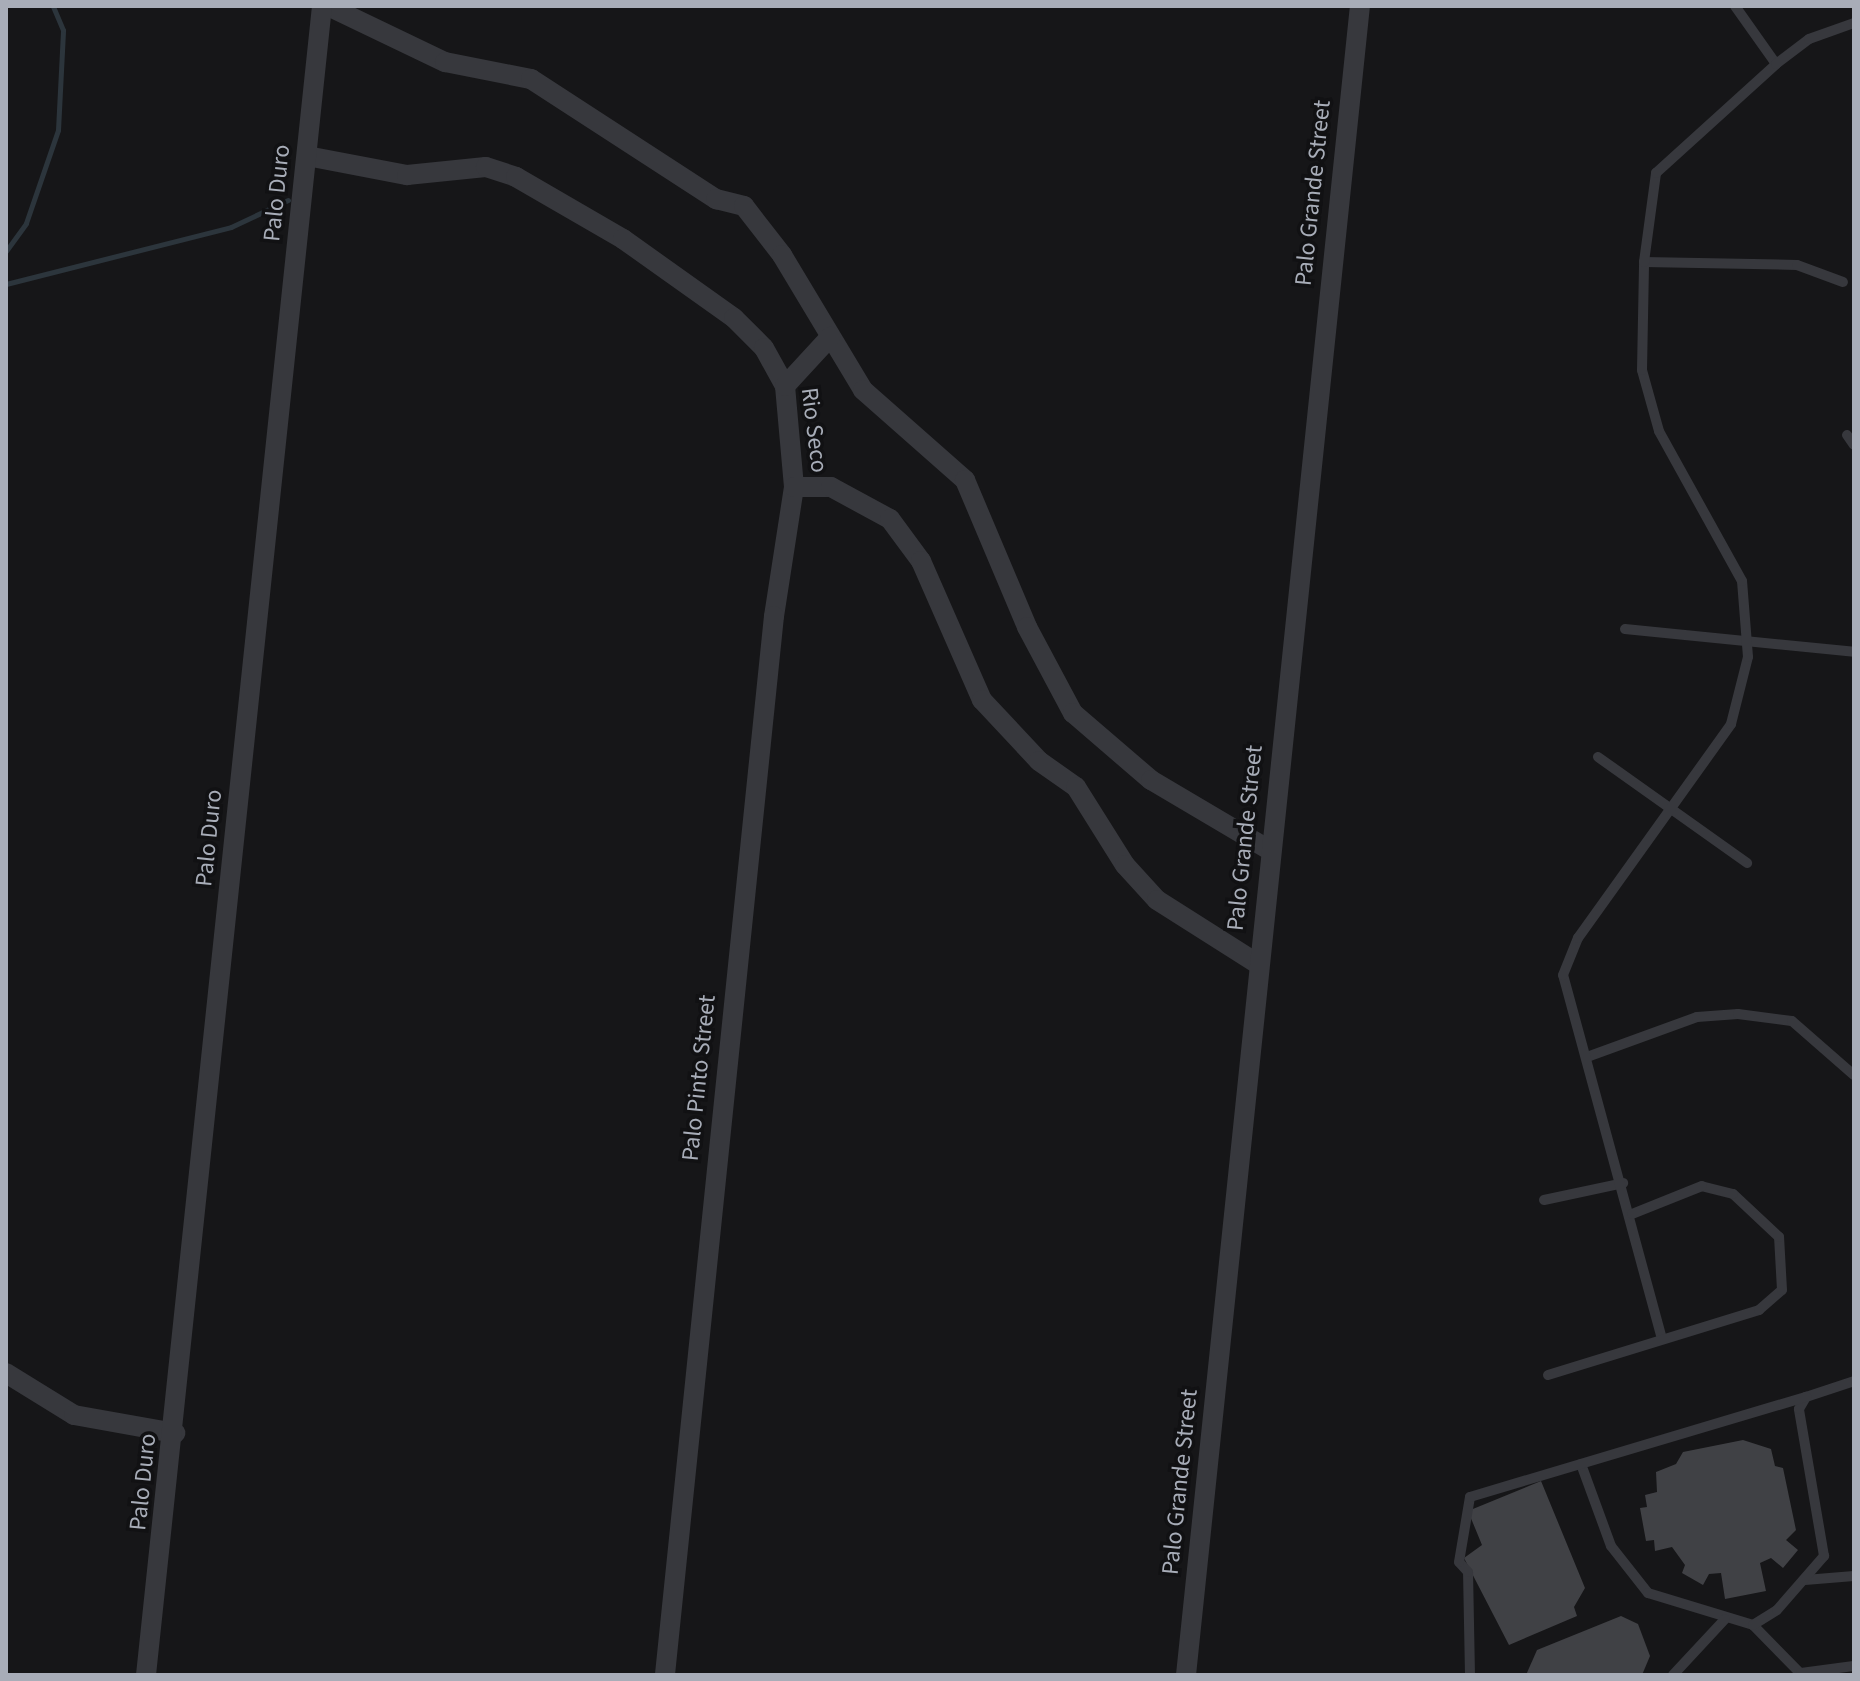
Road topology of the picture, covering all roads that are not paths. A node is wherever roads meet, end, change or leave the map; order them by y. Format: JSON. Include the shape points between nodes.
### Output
{"nodes":[{"id":1,"x":325,"y":6,"type":"edge"},
{"id":2,"x":1360,"y":6,"type":"edge"},
{"id":3,"x":1735,"y":6,"type":"edge"},
{"id":4,"x":1854,"y":23,"type":"edge"},
{"id":5,"x":1776,"y":64,"type":"junction"},
{"id":6,"x":307,"y":156,"type":"junction"},
{"id":7,"x":1644,"y":262,"type":"junction"},
{"id":8,"x":1843,"y":282,"type":"dead end"},
{"id":9,"x":830,"y":337,"type":"junction"},
{"id":10,"x":785,"y":386,"type":"junction"},
{"id":11,"x":794,"y":487,"type":"junction"},
{"id":12,"x":1625,"y":629,"type":"dead end"},
{"id":13,"x":1746,"y":643,"type":"junction"},
{"id":14,"x":1854,"y":652,"type":"edge"},
{"id":15,"x":1598,"y":757,"type":"dead end"},
{"id":16,"x":1671,"y":806,"type":"junction"},
{"id":17,"x":1271,"y":851,"type":"junction"},
{"id":18,"x":1747,"y":863,"type":"dead end"},
{"id":19,"x":1258,"y":964,"type":"junction"},
{"id":20,"x":1587,"y":1057,"type":"junction"},
{"id":21,"x":1854,"y":1075,"type":"edge"},
{"id":22,"x":1623,"y":1183,"type":"junction"},
{"id":23,"x":1544,"y":1200,"type":"dead end"},
{"id":24,"x":1632,"y":1214,"type":"junction"},
{"id":25,"x":1662,"y":1339,"type":"junction"},
{"id":26,"x":6,"y":1373,"type":"edge"},
{"id":27,"x":1548,"y":1375,"type":"dead end"},
{"id":28,"x":1854,"y":1381,"type":"edge"},
{"id":29,"x":1806,"y":1397,"type":"junction"},
{"id":30,"x":175,"y":1433,"type":"junction"},
{"id":31,"x":1581,"y":1464,"type":"junction"},
{"id":32,"x":1854,"y":1576,"type":"edge"},
{"id":33,"x":1805,"y":1580,"type":"junction"},
{"id":34,"x":1725,"y":1619,"type":"junction"},
{"id":35,"x":1753,"y":1625,"type":"junction"},
{"id":36,"x":1854,"y":1666,"type":"edge"},
{"id":37,"x":1801,"y":1674,"type":"edge"},
{"id":38,"x":146,"y":1675,"type":"edge"},
{"id":39,"x":665,"y":1675,"type":"edge"},
{"id":40,"x":1186,"y":1675,"type":"edge"},
{"id":41,"x":1470,"y":1675,"type":"edge"},
{"id":42,"x":1673,"y":1675,"type":"edge"}],
"edges":[{"from":1,"to":6,"type":"street","name":"Palo Duro"},
{"from":1,"to":9,"type":"street","name":"Rio Seco","via":[[445,62],[531,79],[716,199],[744,206]]},
{"from":2,"to":17,"type":"street","name":"Palo Grande Street"},
{"from":3,"to":5,"type":"lane"},
{"from":4,"to":5,"type":"lane","via":[[1809,39]]},
{"from":5,"to":7,"type":"lane","via":[[1663,161]]},
{"from":6,"to":10,"type":"street","name":"Rio Seco","via":[[407,175],[486,167],[516,177],[645,254],[734,318],[764,348]]},
{"from":6,"to":30,"type":"street","name":"Palo Duro"},
{"from":7,"to":8,"type":"lane","via":[[1797,265]]},
{"from":7,"to":13,"type":"lane","via":[[1642,370],[1659,431],[1742,581]]},
{"from":9,"to":10,"type":"street"},
{"from":9,"to":17,"type":"street","name":"Rio Seco","via":[[863,390],[965,480],[1027,627],[1073,713],[1172,795]]},
{"from":10,"to":11,"type":"street","name":"Rio Seco"},
{"from":11,"to":19,"type":"street","name":"Rio Seco","via":[[831,487],[890,519],[921,561],[982,700],[1039,761],[1076,787],[1125,865],[1157,900]]},
{"from":11,"to":39,"type":"street","name":"Palo Pinto Street","via":[[774,616]]},
{"from":12,"to":13,"type":"lane"},
{"from":13,"to":14,"type":"lane"},
{"from":13,"to":16,"type":"lane","via":[[1731,724]]},
{"from":15,"to":16,"type":"lane"},
{"from":16,"to":18,"type":"lane"},
{"from":16,"to":20,"type":"lane","via":[[1578,938],[1563,975]]},
{"from":17,"to":19,"type":"street","name":"Palo Grande Street"},
{"from":19,"to":40,"type":"street","name":"Palo Grande Street"},
{"from":20,"to":21,"type":"lane","via":[[1684,1021],[1738,1014],[1792,1021]]},
{"from":20,"to":22,"type":"lane"},
{"from":22,"to":23,"type":"lane"},
{"from":22,"to":24,"type":"lane"},
{"from":24,"to":25,"type":"lane"},
{"from":24,"to":25,"type":"lane","via":[[1711,1187],[1748,1203],[1779,1237],[1787,1280],[1773,1301]]},
{"from":25,"to":27,"type":"lane"},
{"from":26,"to":30,"type":"street","via":[[74,1415]]},
{"from":28,"to":29,"type":"lane"},
{"from":29,"to":31,"type":"lane"},
{"from":29,"to":33,"type":"lane","via":[[1799,1409],[1824,1556]]},
{"from":30,"to":38,"type":"street","name":"Palo Duro"},
{"from":31,"to":34,"type":"lane","via":[[1611,1546],[1648,1593]]},
{"from":31,"to":41,"type":"lane","via":[[1465,1503],[1459,1562],[1468,1572]]},
{"from":32,"to":33,"type":"lane"},
{"from":33,"to":35,"type":"lane"},
{"from":34,"to":35,"type":"lane"},
{"from":34,"to":42,"type":"lane"},
{"from":35,"to":37,"type":"lane"},
{"from":36,"to":37,"type":"lane"}]}
